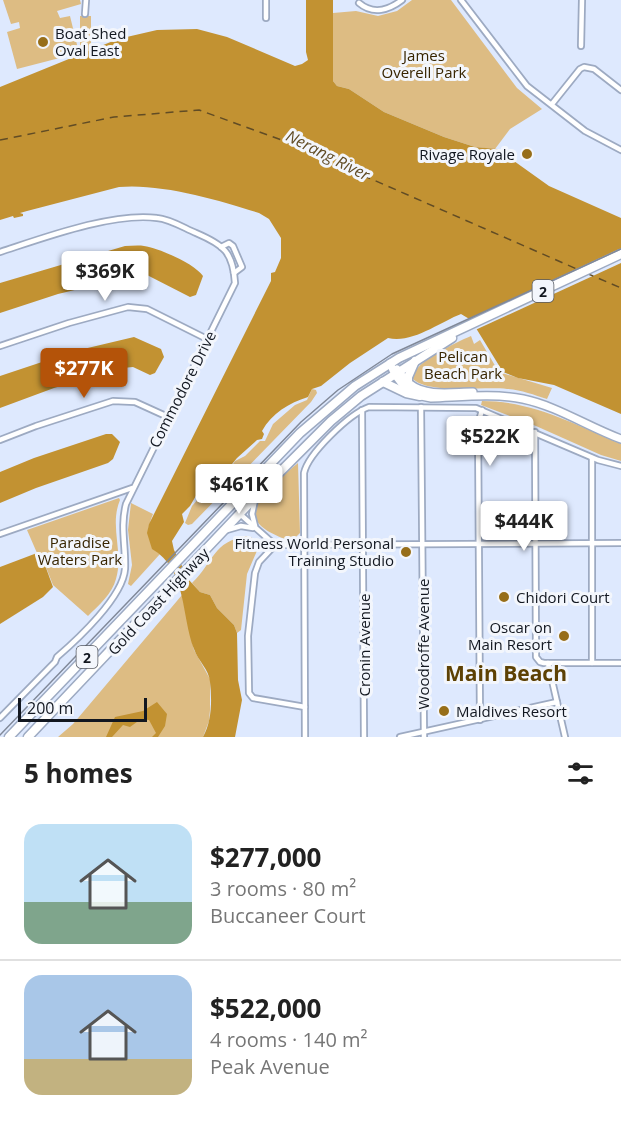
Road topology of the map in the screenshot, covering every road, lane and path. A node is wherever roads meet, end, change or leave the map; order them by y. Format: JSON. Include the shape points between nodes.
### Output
{"nodes":[{"id":1,"x":86,"y":0,"type":"edge"},
{"id":2,"x":266,"y":0,"type":"edge"},
{"id":3,"x":402,"y":0,"type":"edge"},
{"id":4,"x":461,"y":0,"type":"edge"},
{"id":5,"x":582,"y":0,"type":"edge"},
{"id":6,"x":359,"y":3,"type":"dead end"},
{"id":7,"x":85,"y":14,"type":"dead end"},
{"id":8,"x":266,"y":18,"type":"dead end"},
{"id":9,"x":581,"y":46,"type":"dead end"},
{"id":10,"x":621,"y":90,"type":"edge"},
{"id":11,"x":552,"y":104,"type":"junction"},
{"id":12,"x":621,"y":150,"type":"edge"},
{"id":13,"x":221,"y":247,"type":"junction"},
{"id":14,"x":0,"y":252,"type":"edge"},
{"id":15,"x":621,"y":254,"type":"edge"},
{"id":16,"x":621,"y":259,"type":"edge"},
{"id":17,"x":234,"y":273,"type":"junction"},
{"id":18,"x":466,"y":329,"type":"junction"},
{"id":19,"x":207,"y":339,"type":"junction"},
{"id":20,"x":0,"y":346,"type":"edge"},
{"id":21,"x":416,"y":360,"type":"junction"},
{"id":22,"x":390,"y":363,"type":"junction"},
{"id":23,"x":396,"y":372,"type":"junction"},
{"id":24,"x":383,"y":382,"type":"junction"},
{"id":25,"x":408,"y":383,"type":"junction"},
{"id":26,"x":420,"y":396,"type":"junction"},
{"id":27,"x":421,"y":407,"type":"junction"},
{"id":28,"x":362,"y":410,"type":"junction"},
{"id":29,"x":482,"y":410,"type":"junction"},
{"id":30,"x":168,"y":417,"type":"junction"},
{"id":31,"x":535,"y":432,"type":"junction"},
{"id":32,"x":621,"y":437,"type":"edge"},
{"id":33,"x":0,"y":440,"type":"edge"},
{"id":34,"x":592,"y":458,"type":"junction"},
{"id":35,"x":621,"y":466,"type":"edge"},
{"id":36,"x":132,"y":488,"type":"junction"},
{"id":37,"x":257,"y":496,"type":"junction"},
{"id":38,"x":240,"y":514,"type":"junction"},
{"id":39,"x":256,"y":529,"type":"junction"},
{"id":40,"x":223,"y":532,"type":"junction"},
{"id":41,"x":1,"y":535,"type":"edge"},
{"id":42,"x":621,"y":543,"type":"edge"},
{"id":43,"x":478,"y":544,"type":"junction"},
{"id":44,"x":535,"y":544,"type":"junction"},
{"id":45,"x":592,"y":544,"type":"junction"},
{"id":46,"x":275,"y":545,"type":"junction"},
{"id":47,"x":303,"y":545,"type":"junction"},
{"id":48,"x":363,"y":545,"type":"junction"},
{"id":49,"x":422,"y":545,"type":"junction"},
{"id":50,"x":548,"y":663,"type":"junction"},
{"id":51,"x":592,"y":663,"type":"junction"},
{"id":52,"x":621,"y":663,"type":"edge"},
{"id":53,"x":557,"y":702,"type":"junction"},
{"id":54,"x":305,"y":707,"type":"junction"},
{"id":55,"x":0,"y":718,"type":"edge"},
{"id":56,"x":480,"y":720,"type":"junction"},
{"id":57,"x":424,"y":735,"type":"edge"},
{"id":58,"x":9,"y":737,"type":"edge"},
{"id":59,"x":28,"y":737,"type":"edge"},
{"id":60,"x":305,"y":737,"type":"edge"},
{"id":61,"x":364,"y":737,"type":"edge"},
{"id":62,"x":400,"y":737,"type":"edge"},
{"id":63,"x":565,"y":737,"type":"edge"}],
"edges":[{"from":1,"to":7,"type":"street"},
{"from":2,"to":8,"type":"street"},
{"from":3,"to":6,"type":"street","via":[[380,10],[364,8]]},
{"from":4,"to":11,"type":"street","via":[[520,79]]},
{"from":5,"to":9,"type":"street"},
{"from":10,"to":11,"type":"street","via":[[594,69],[584,67]]},
{"from":11,"to":12,"type":"street","via":[[585,131]]},
{"from":13,"to":14,"type":"street","via":[[160,218],[134,216]]},
{"from":13,"to":17,"type":"street","via":[[234,264]]},
{"from":13,"to":17,"type":"street","name":"Commodore Drive","via":[[229,243],[233,246],[242,267]]},
{"from":15,"to":18,"type":"highway","name":"Gold Coast Highway","number":"2"},
{"from":16,"to":18,"type":"highway","name":"Gold Coast Highway","number":"2"},
{"from":17,"to":19,"type":"street","name":"Commodore Drive","via":[[235,284]]},
{"from":18,"to":21,"type":"highway","name":"Gold Coast Highway","number":"2"},
{"from":18,"to":22,"type":"highway","name":"Gold Coast Highway","number":"2"},
{"from":19,"to":20,"type":"street","via":[[147,309],[128,307]]},
{"from":19,"to":30,"type":"street","name":"Commodore Drive"},
{"from":21,"to":23,"type":"highway","name":"Gold Coast Highway","number":"2"},
{"from":21,"to":25,"type":"highway"},
{"from":22,"to":23,"type":"street"},
{"from":22,"to":58,"type":"highway","name":"Gold Coast Highway","number":"2","via":[[313,420]]},
{"from":23,"to":24,"type":"highway","name":"Gold Coast Highway","number":"2"},
{"from":23,"to":25,"type":"street"},
{"from":23,"to":26,"type":"street","via":[[403,386]]},
{"from":24,"to":26,"type":"highway"},
{"from":24,"to":37,"type":"highway","name":"Gold Coast Highway","number":"2","via":[[331,421]]},
{"from":25,"to":32,"type":"street","via":[[434,392],[495,392],[534,398]]},
{"from":26,"to":32,"type":"street","via":[[525,399]]},
{"from":27,"to":28,"type":"street"},
{"from":27,"to":29,"type":"street"},
{"from":27,"to":49,"type":"street","name":"Woodroffe Avenue"},
{"from":28,"to":47,"type":"street","via":[[314,452],[306,464]]},
{"from":28,"to":48,"type":"street","name":"Cronin Avenue"},
{"from":29,"to":31,"type":"street"},
{"from":29,"to":43,"type":"street","via":[[478,421]]},
{"from":30,"to":33,"type":"street","via":[[135,402],[113,401]]},
{"from":30,"to":36,"type":"street","name":"Commodore Drive"},
{"from":31,"to":34,"type":"street"},
{"from":31,"to":44,"type":"street"},
{"from":34,"to":35,"type":"street"},
{"from":34,"to":45,"type":"street"},
{"from":36,"to":41,"type":"street"},
{"from":36,"to":55,"type":"street","name":"Commodore Drive","via":[[123,515],[125,566],[120,589]]},
{"from":37,"to":38,"type":"highway","name":"Gold Coast Highway","number":"2"},
{"from":37,"to":39,"type":"street","via":[[252,514]]},
{"from":38,"to":39,"type":"street"},
{"from":38,"to":40,"type":"highway","name":"Gold Coast Highway","number":"2"},
{"from":39,"to":40,"type":"street","via":[[241,526]]},
{"from":39,"to":46,"type":"street"},
{"from":40,"to":59,"type":"highway","name":"Gold Coast Highway","number":"2"},
{"from":42,"to":45,"type":"street"},
{"from":43,"to":44,"type":"street"},
{"from":43,"to":49,"type":"street"},
{"from":43,"to":56,"type":"street"},
{"from":44,"to":45,"type":"street"},
{"from":44,"to":50,"type":"street","via":[[536,654],[540,662]]},
{"from":45,"to":51,"type":"street"},
{"from":46,"to":47,"type":"street"},
{"from":46,"to":54,"type":"street","via":[[257,567],[249,634],[249,693],[259,700]]},
{"from":47,"to":48,"type":"street"},
{"from":47,"to":54,"type":"street"},
{"from":48,"to":49,"type":"street"},
{"from":48,"to":61,"type":"street","name":"Cronin Avenue"},
{"from":49,"to":57,"type":"street","name":"Woodroffe Avenue"},
{"from":50,"to":51,"type":"street"},
{"from":50,"to":53,"type":"street"},
{"from":51,"to":52,"type":"street"},
{"from":53,"to":56,"type":"street"},
{"from":53,"to":63,"type":"street"},
{"from":54,"to":60,"type":"street"},
{"from":56,"to":57,"type":"street"},
{"from":57,"to":62,"type":"street"}]}
